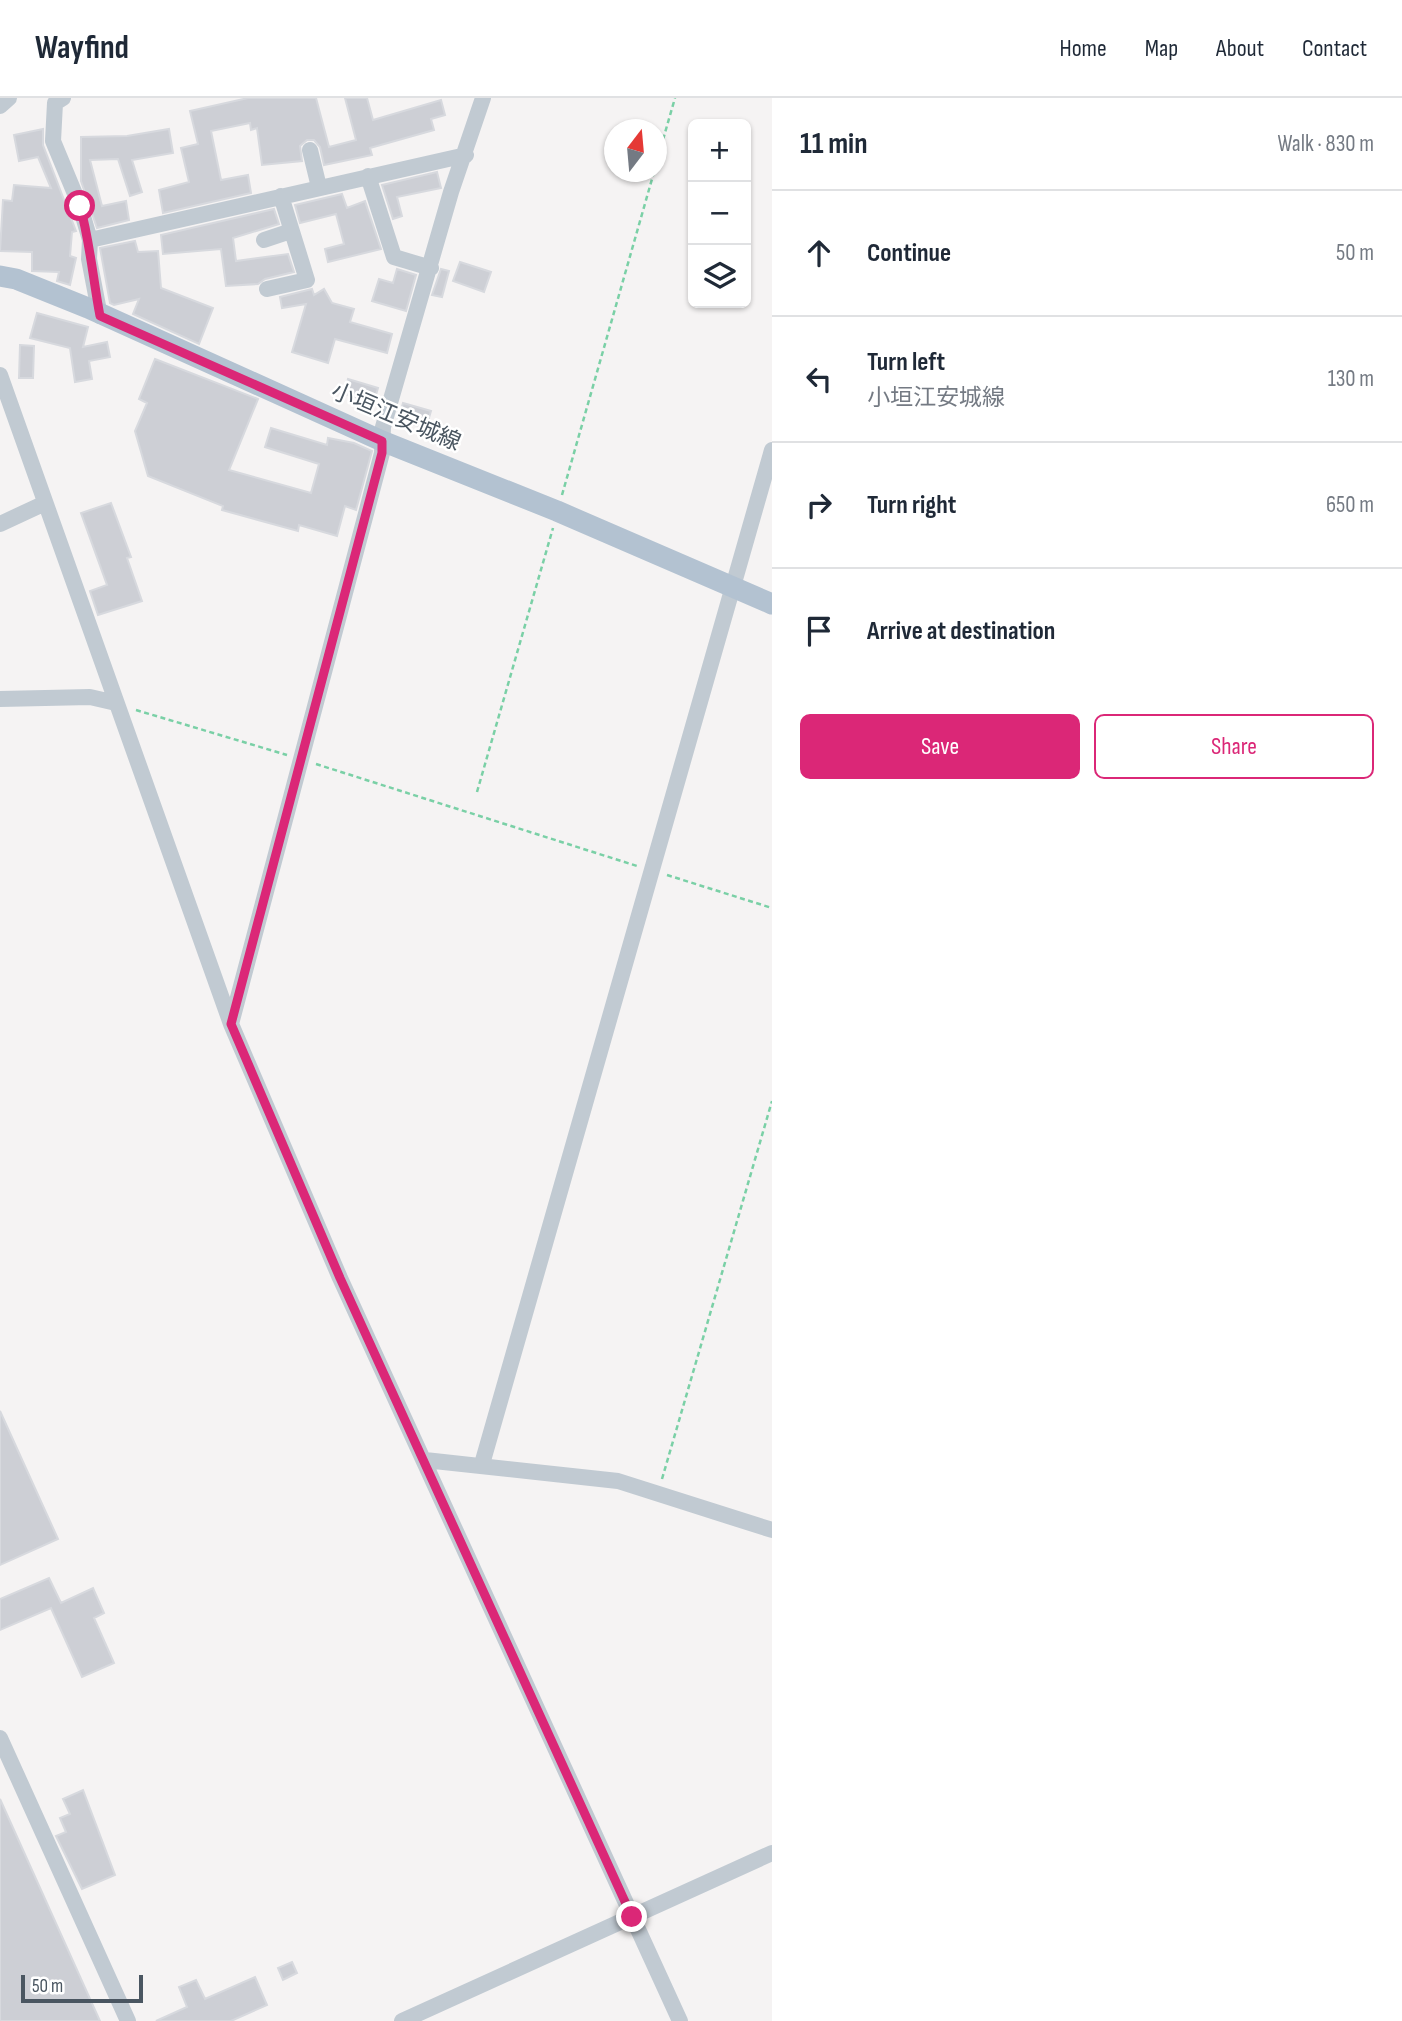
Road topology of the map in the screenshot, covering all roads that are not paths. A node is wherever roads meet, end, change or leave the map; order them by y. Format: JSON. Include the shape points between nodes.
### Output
{"nodes":[{"id":1,"x":9,"y":98,"type":"edge"},
{"id":2,"x":63,"y":98,"type":"edge"},
{"id":3,"x":483,"y":98,"type":"edge"},
{"id":4,"x":0,"y":106,"type":"edge"},
{"id":5,"x":310,"y":150,"type":"dead end"},
{"id":6,"x":466,"y":155,"type":"junction"},
{"id":7,"x":368,"y":176,"type":"junction"},
{"id":8,"x":319,"y":187,"type":"junction"},
{"id":9,"x":281,"y":196,"type":"junction"},
{"id":10,"x":292,"y":231,"type":"junction"},
{"id":11,"x":90,"y":240,"type":"junction"},
{"id":12,"x":264,"y":240,"type":"dead end"},
{"id":13,"x":431,"y":268,"type":"junction"},
{"id":14,"x":0,"y":276,"type":"edge"},
{"id":15,"x":267,"y":289,"type":"dead end"},
{"id":16,"x":100,"y":316,"type":"junction"},
{"id":17,"x":0,"y":375,"type":"edge"},
{"id":18,"x":382,"y":441,"type":"junction"},
{"id":19,"x":772,"y":450,"type":"edge"},
{"id":20,"x":43,"y":504,"type":"junction"},
{"id":21,"x":0,"y":524,"type":"edge"},
{"id":22,"x":731,"y":588,"type":"junction"},
{"id":23,"x":772,"y":604,"type":"edge"},
{"id":24,"x":0,"y":699,"type":"edge"},
{"id":25,"x":117,"y":707,"type":"junction"},
{"id":26,"x":231,"y":1024,"type":"junction"},
{"id":27,"x":425,"y":1460,"type":"junction"},
{"id":28,"x":482,"y":1464,"type":"junction"},
{"id":29,"x":772,"y":1530,"type":"edge"},
{"id":30,"x":0,"y":1738,"type":"edge"},
{"id":31,"x":772,"y":1853,"type":"edge"},
{"id":32,"x":632,"y":1917,"type":"junction"},
{"id":33,"x":128,"y":2021,"type":"edge"},
{"id":34,"x":402,"y":2021,"type":"edge"},
{"id":35,"x":680,"y":2021,"type":"edge"}],
"edges":[{"from":1,"to":4,"type":"street"},
{"from":2,"to":11,"type":"street","via":[[55,103],[53,141]]},
{"from":3,"to":6,"type":"street"},
{"from":5,"to":8,"type":"street"},
{"from":6,"to":7,"type":"street"},
{"from":6,"to":13,"type":"street"},
{"from":7,"to":8,"type":"street"},
{"from":7,"to":13,"type":"street","via":[[394,257]]},
{"from":8,"to":9,"type":"street"},
{"from":9,"to":10,"type":"street"},
{"from":9,"to":11,"type":"street"},
{"from":10,"to":12,"type":"street"},
{"from":10,"to":15,"type":"street","via":[[307,280]]},
{"from":11,"to":16,"type":"street"},
{"from":13,"to":18,"type":"street"},
{"from":14,"to":16,"type":"main road","name":"小垣江安城線"},
{"from":16,"to":18,"type":"main road","name":"小垣江安城線"},
{"from":17,"to":20,"type":"street"},
{"from":18,"to":22,"type":"main road","name":"小垣江安城線"},
{"from":18,"to":26,"type":"street"},
{"from":19,"to":22,"type":"street"},
{"from":20,"to":21,"type":"street"},
{"from":20,"to":25,"type":"street"},
{"from":22,"to":23,"type":"main road","name":"小垣江安城線"},
{"from":22,"to":28,"type":"street"},
{"from":24,"to":25,"type":"street","via":[[90,697]]},
{"from":25,"to":26,"type":"street"},
{"from":26,"to":27,"type":"street","via":[[340,1278]]},
{"from":27,"to":28,"type":"street"},
{"from":27,"to":32,"type":"street"},
{"from":28,"to":29,"type":"street","via":[[618,1481]]},
{"from":30,"to":33,"type":"street"},
{"from":31,"to":32,"type":"street"},
{"from":32,"to":34,"type":"street"},
{"from":32,"to":35,"type":"street"}]}
